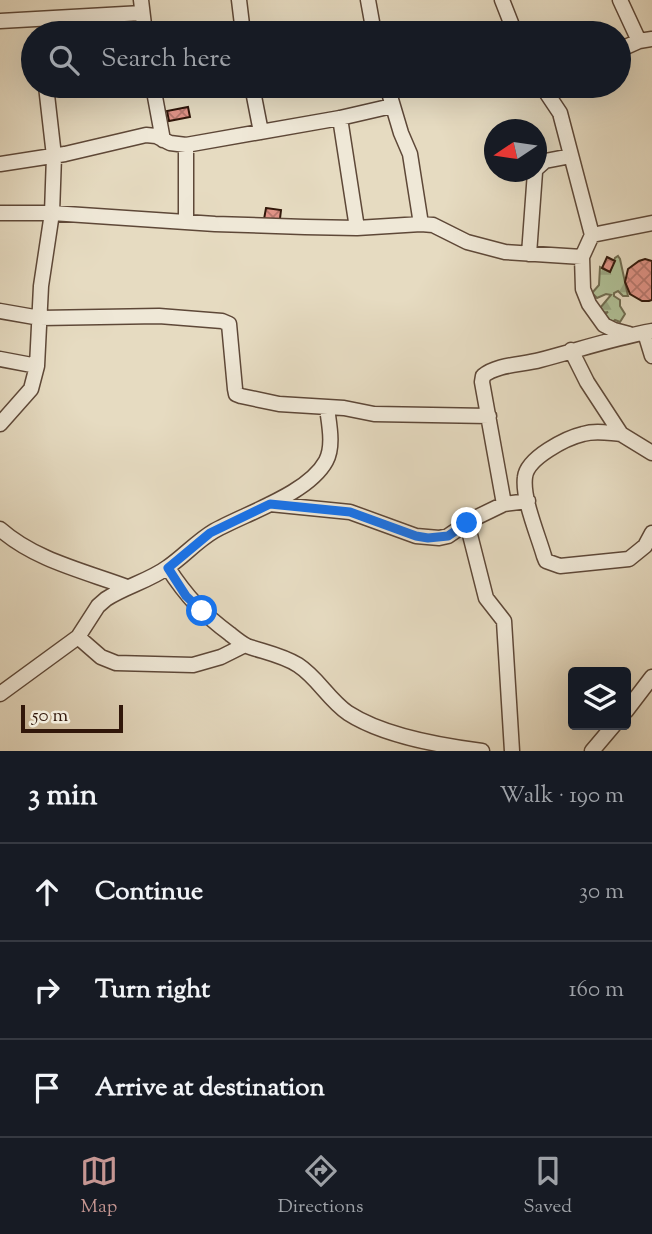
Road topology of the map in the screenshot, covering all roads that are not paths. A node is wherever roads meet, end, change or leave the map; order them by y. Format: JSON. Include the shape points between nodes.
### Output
{"nodes":[{"id":1,"x":239,"y":0,"type":"edge"},
{"id":2,"x":368,"y":0,"type":"edge"},
{"id":3,"x":502,"y":0,"type":"edge"},
{"id":4,"x":620,"y":0,"type":"edge"},
{"id":5,"x":142,"y":6,"type":"edge"},
{"id":6,"x":0,"y":21,"type":"edge"},
{"id":7,"x":64,"y":21,"type":"edge"},
{"id":8,"x":242,"y":21,"type":"edge"},
{"id":9,"x":372,"y":21,"type":"edge"},
{"id":10,"x":510,"y":21,"type":"edge"},
{"id":11,"x":21,"y":24,"type":"edge"},
{"id":12,"x":645,"y":40,"type":"edge"},
{"id":13,"x":47,"y":98,"type":"edge"},
{"id":14,"x":155,"y":98,"type":"edge"},
{"id":15,"x":254,"y":98,"type":"edge"},
{"id":16,"x":391,"y":98,"type":"edge"},
{"id":17,"x":552,"y":98,"type":"edge"},
{"id":18,"x":393,"y":106,"type":"junction"},
{"id":19,"x":340,"y":118,"type":"junction"},
{"id":20,"x":261,"y":132,"type":"junction"},
{"id":21,"x":163,"y":140,"type":"junction"},
{"id":22,"x":186,"y":145,"type":"junction"},
{"id":23,"x":54,"y":156,"type":"junction"},
{"id":24,"x":571,"y":156,"type":"junction"},
{"id":25,"x":547,"y":161,"type":"edge"},
{"id":26,"x":0,"y":164,"type":"edge"},
{"id":27,"x":535,"y":182,"type":"edge"},
{"id":28,"x":0,"y":213,"type":"edge"},
{"id":29,"x":52,"y":213,"type":"junction"},
{"id":30,"x":186,"y":222,"type":"junction"},
{"id":31,"x":652,"y":223,"type":"edge"},
{"id":32,"x":422,"y":224,"type":"junction"},
{"id":33,"x":357,"y":228,"type":"junction"},
{"id":34,"x":592,"y":235,"type":"junction"},
{"id":35,"x":528,"y":254,"type":"junction"},
{"id":36,"x":582,"y":257,"type":"junction"},
{"id":37,"x":0,"y":312,"type":"edge"},
{"id":38,"x":40,"y":318,"type":"junction"},
{"id":39,"x":643,"y":333,"type":"edge"},
{"id":40,"x":571,"y":350,"type":"junction"},
{"id":41,"x":652,"y":356,"type":"edge"},
{"id":42,"x":0,"y":359,"type":"edge"},
{"id":43,"x":37,"y":366,"type":"junction"},
{"id":44,"x":327,"y":408,"type":"junction"},
{"id":45,"x":489,"y":416,"type":"junction"},
{"id":46,"x":0,"y":424,"type":"edge"},
{"id":47,"x":621,"y":434,"type":"junction"},
{"id":48,"x":652,"y":453,"type":"edge"},
{"id":49,"x":528,"y":501,"type":"junction"},
{"id":50,"x":270,"y":504,"type":"junction"},
{"id":51,"x":504,"y":504,"type":"junction"},
{"id":52,"x":467,"y":523,"type":"junction"},
{"id":53,"x":0,"y":529,"type":"edge"},
{"id":54,"x":652,"y":533,"type":"edge"},
{"id":55,"x":168,"y":568,"type":"junction"},
{"id":56,"x":127,"y":587,"type":"junction"},
{"id":57,"x":78,"y":638,"type":"junction"},
{"id":58,"x":245,"y":645,"type":"junction"},
{"id":59,"x":652,"y":677,"type":"edge"},
{"id":60,"x":0,"y":694,"type":"edge"},
{"id":61,"x":631,"y":704,"type":"edge"},
{"id":62,"x":610,"y":730,"type":"edge"},
{"id":63,"x":482,"y":751,"type":"edge"},
{"id":64,"x":512,"y":751,"type":"edge"},
{"id":65,"x":592,"y":751,"type":"edge"}],
"edges":[{"from":1,"to":8,"type":"street"},
{"from":2,"to":9,"type":"street"},
{"from":3,"to":10,"type":"street"},
{"from":4,"to":12,"type":"street"},
{"from":5,"to":7,"type":"street"},
{"from":6,"to":11,"type":"street"},
{"from":13,"to":23,"type":"street"},
{"from":14,"to":21,"type":"street"},
{"from":15,"to":20,"type":"street"},
{"from":16,"to":18,"type":"street"},
{"from":17,"to":24,"type":"street"},
{"from":18,"to":19,"type":"street"},
{"from":18,"to":32,"type":"street","via":[[410,154]]},
{"from":19,"to":20,"type":"street"},
{"from":19,"to":33,"type":"street"},
{"from":20,"to":22,"type":"street"},
{"from":21,"to":22,"type":"street"},
{"from":21,"to":23,"type":"street","via":[[146,135]]},
{"from":22,"to":30,"type":"street"},
{"from":23,"to":26,"type":"street"},
{"from":23,"to":29,"type":"street"},
{"from":24,"to":25,"type":"street"},
{"from":24,"to":34,"type":"street"},
{"from":27,"to":35,"type":"street"},
{"from":28,"to":29,"type":"street"},
{"from":29,"to":30,"type":"street"},
{"from":29,"to":38,"type":"street"},
{"from":30,"to":33,"type":"street"},
{"from":31,"to":34,"type":"street"},
{"from":32,"to":33,"type":"street"},
{"from":32,"to":35,"type":"street","via":[[467,242]]},
{"from":34,"to":36,"type":"street"},
{"from":35,"to":36,"type":"street"},
{"from":36,"to":39,"type":"street","via":[[583,289],[596,316],[614,331]]},
{"from":37,"to":38,"type":"street"},
{"from":38,"to":43,"type":"street"},
{"from":38,"to":44,"type":"street","via":[[159,316],[222,321],[229,324],[236,394]]},
{"from":39,"to":40,"type":"street"},
{"from":39,"to":41,"type":"street"},
{"from":40,"to":45,"type":"street","via":[[486,373],[482,382]]},
{"from":40,"to":47,"type":"street"},
{"from":42,"to":43,"type":"street"},
{"from":43,"to":46,"type":"street","via":[[31,389]]},
{"from":44,"to":45,"type":"street","via":[[401,416]]},
{"from":44,"to":50,"type":"street","via":[[328,458],[299,487]]},
{"from":45,"to":51,"type":"street"},
{"from":47,"to":48,"type":"street"},
{"from":47,"to":49,"type":"street","via":[[581,434],[540,456],[528,466],[524,479]]},
{"from":49,"to":51,"type":"street"},
{"from":49,"to":54,"type":"street","via":[[546,561],[559,566],[629,559]]},
{"from":50,"to":52,"type":"street","via":[[350,512],[428,538],[448,536]]},
{"from":50,"to":55,"type":"street","via":[[210,533]]},
{"from":51,"to":52,"type":"street"},
{"from":52,"to":64,"type":"street","via":[[486,598],[504,621]]},
{"from":53,"to":56,"type":"street","via":[[39,555]]},
{"from":55,"to":56,"type":"street"},
{"from":55,"to":58,"type":"street","via":[[186,596]]},
{"from":56,"to":57,"type":"street","via":[[98,606]]},
{"from":57,"to":58,"type":"street","via":[[116,663],[193,665]]},
{"from":57,"to":60,"type":"street"},
{"from":58,"to":63,"type":"street","via":[[296,663],[347,712],[365,722],[428,742]]},
{"from":59,"to":61,"type":"street"},
{"from":62,"to":65,"type":"street"}]}
